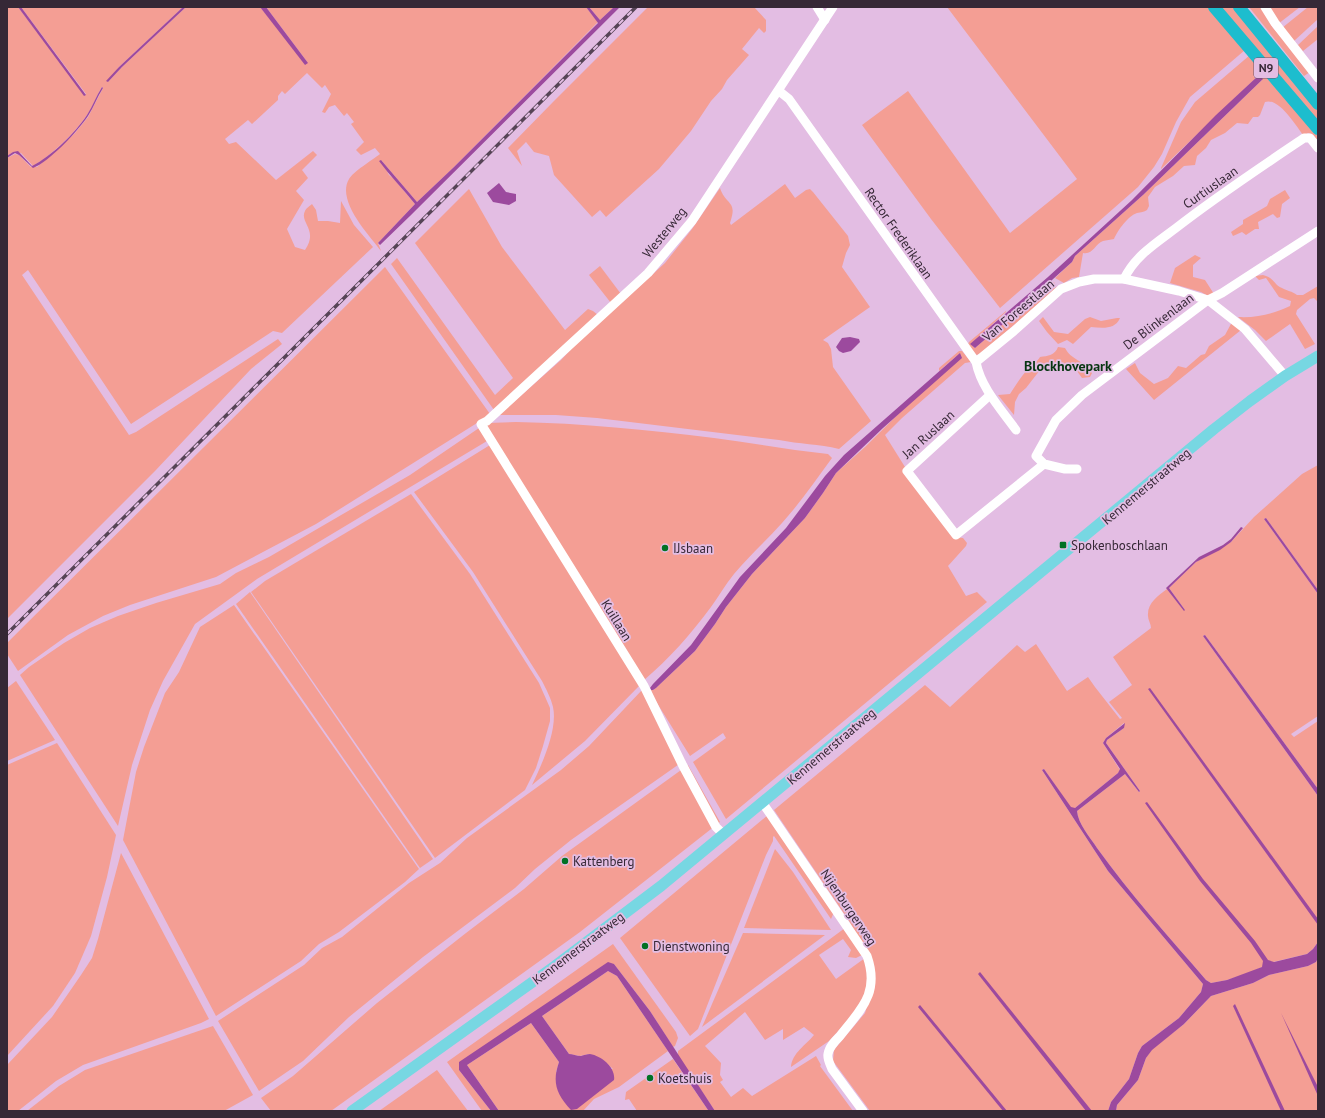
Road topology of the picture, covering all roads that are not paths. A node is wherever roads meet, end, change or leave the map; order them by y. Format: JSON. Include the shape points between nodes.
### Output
{"nodes":[{"id":1,"x":817,"y":7,"type":"edge"},
{"id":2,"x":833,"y":7,"type":"edge"},
{"id":3,"x":1214,"y":7,"type":"edge"},
{"id":4,"x":1238,"y":7,"type":"edge"},
{"id":5,"x":1265,"y":7,"type":"edge"},
{"id":6,"x":825,"y":20,"type":"junction"},
{"id":7,"x":1318,"y":78,"type":"edge"},
{"id":8,"x":779,"y":91,"type":"junction"},
{"id":9,"x":1318,"y":104,"type":"edge"},
{"id":10,"x":1318,"y":129,"type":"edge"},
{"id":11,"x":1318,"y":148,"type":"edge"},
{"id":12,"x":1318,"y":231,"type":"edge"},
{"id":13,"x":1124,"y":279,"type":"junction"},
{"id":14,"x":1208,"y":300,"type":"junction"},
{"id":15,"x":1318,"y":356,"type":"edge"},
{"id":16,"x":1318,"y":361,"type":"edge"},
{"id":17,"x":976,"y":362,"type":"junction"},
{"id":18,"x":1299,"y":368,"type":"junction"},
{"id":19,"x":1285,"y":376,"type":"junction"},
{"id":20,"x":990,"y":394,"type":"junction"},
{"id":21,"x":481,"y":424,"type":"joint"},
{"id":22,"x":1016,"y":430,"type":"dead end"},
{"id":23,"x":1044,"y":464,"type":"junction"},
{"id":24,"x":1077,"y":469,"type":"dead end"},
{"id":25,"x":762,"y":802,"type":"junction"},
{"id":26,"x":720,"y":830,"type":"junction"},
{"id":27,"x":352,"y":1111,"type":"edge"},
{"id":28,"x":863,"y":1111,"type":"edge"}],
"edges":[{"from":1,"to":6,"type":"street"},
{"from":2,"to":6,"type":"street","name":"Westerweg"},
{"from":3,"to":10,"type":"highway","number":"N9"},
{"from":4,"to":9,"type":"highway","number":"N9"},
{"from":5,"to":7,"type":"street","via":[[1274,23]]},
{"from":6,"to":8,"type":"street","name":"Westerweg"},
{"from":8,"to":17,"type":"street","name":"Rector Frederiklaan","via":[[789,99]]},
{"from":8,"to":21,"type":"street","name":"Westerweg","via":[[692,221],[648,273]]},
{"from":11,"to":13,"type":"street","name":"Curtiuslaan","via":[[1310,138],[1304,138],[1204,206],[1144,252]]},
{"from":12,"to":14,"type":"street","name":"De Blinkenlaan"},
{"from":13,"to":14,"type":"street","name":"Van Foreestlaan"},
{"from":13,"to":17,"type":"street","name":"Van Foreestlaan","via":[[1094,279],[1061,289]]},
{"from":14,"to":19,"type":"street","name":"Van Foreestlaan","via":[[1245,329]]},
{"from":14,"to":23,"type":"street","name":"De Blinkenlaan","via":[[1082,395],[1056,420],[1036,456]]},
{"from":15,"to":18,"type":"main road","name":"Kennemerstraatweg"},
{"from":16,"to":18,"type":"main road","name":"Kennemerstraatweg"},
{"from":17,"to":20,"type":"street","name":"Rector Frederiklaan"},
{"from":18,"to":19,"type":"main road","name":"Kennemerstraatweg"},
{"from":19,"to":25,"type":"main road","name":"Kennemerstraatweg","via":[[1214,429]]},
{"from":20,"to":22,"type":"street"},
{"from":20,"to":23,"type":"street","name":"Jan Ruslaan","via":[[907,471],[956,534]]},
{"from":21,"to":26,"type":"street","name":"Kuillaan","via":[[644,686],[683,766]]},
{"from":23,"to":24,"type":"street"},
{"from":25,"to":26,"type":"main road","name":"Kennemerstraatweg"},
{"from":25,"to":28,"type":"street","name":"Nijenburgerweg","via":[[870,964],[872,979],[868,999],[828,1053],[832,1069]]},
{"from":26,"to":27,"type":"main road","name":"Kennemerstraatweg","via":[[661,886],[556,966]]}]}
